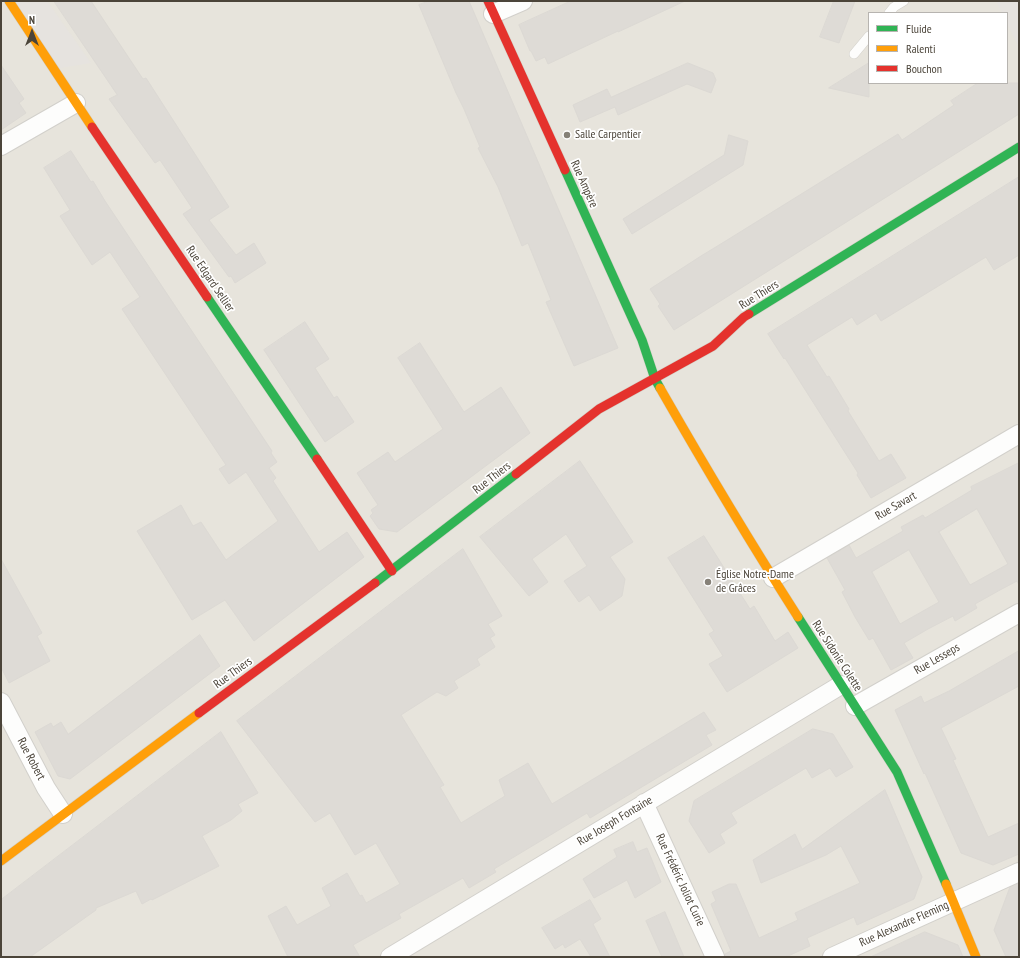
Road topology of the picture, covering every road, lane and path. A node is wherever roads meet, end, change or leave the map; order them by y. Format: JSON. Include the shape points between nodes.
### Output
{"nodes":[{"id":1,"x":9,"y":1,"type":"edge"},
{"id":2,"x":523,"y":1,"type":"edge"},
{"id":3,"x":904,"y":1,"type":"edge"},
{"id":4,"x":490,"y":8,"type":"edge"},
{"id":5,"x":890,"y":12,"type":"edge"},
{"id":6,"x":868,"y":37,"type":"edge"},
{"id":7,"x":854,"y":54,"type":"dead end"},
{"id":8,"x":76,"y":103,"type":"junction"},
{"id":9,"x":1,"y":146,"type":"edge"},
{"id":10,"x":1019,"y":148,"type":"edge"},
{"id":11,"x":655,"y":379,"type":"junction"},
{"id":12,"x":1019,"y":434,"type":"edge"},
{"id":13,"x":392,"y":571,"type":"junction"},
{"id":14,"x":773,"y":578,"type":"junction"},
{"id":15,"x":1019,"y":613,"type":"edge"},
{"id":16,"x":841,"y":685,"type":"junction"},
{"id":17,"x":1,"y":702,"type":"edge"},
{"id":18,"x":855,"y":706,"type":"junction"},
{"id":19,"x":644,"y":803,"type":"junction"},
{"id":20,"x":63,"y":814,"type":"junction"},
{"id":21,"x":1,"y":861,"type":"edge"},
{"id":22,"x":1019,"y":872,"type":"edge"},
{"id":23,"x":954,"y":902,"type":"junction"},
{"id":24,"x":390,"y":957,"type":"edge"},
{"id":25,"x":715,"y":957,"type":"edge"},
{"id":26,"x":832,"y":957,"type":"edge"},
{"id":27,"x":976,"y":957,"type":"edge"}],
"edges":[{"from":1,"to":8,"type":"street","name":"Rue Edgard Sellier"},
{"from":2,"to":4,"type":"street"},
{"from":3,"to":5,"type":"lane"},
{"from":4,"to":11,"type":"street","name":"Rue Ampère","via":[[642,340]]},
{"from":6,"to":7,"type":"lane"},
{"from":8,"to":9,"type":"street"},
{"from":8,"to":13,"type":"street","name":"Rue Edgard Sellier"},
{"from":10,"to":11,"type":"street","name":"Rue Thiers","via":[[744,317],[713,346]]},
{"from":11,"to":13,"type":"street","name":"Rue Thiers","via":[[599,409]]},
{"from":11,"to":14,"type":"street","name":"Rue Sidonie Colette"},
{"from":12,"to":14,"type":"street","name":"Rue Savart"},
{"from":13,"to":20,"type":"street","name":"Rue Thiers"},
{"from":14,"to":16,"type":"street","name":"Rue Sidonie Colette"},
{"from":15,"to":18,"type":"street","name":"Rue Lesseps"},
{"from":16,"to":18,"type":"street","name":"Rue Sidonie Colette"},
{"from":16,"to":19,"type":"street","name":"Rue Joseph Fontaine"},
{"from":17,"to":20,"type":"street","name":"Rue Robert","via":[[46,788]]},
{"from":18,"to":23,"type":"street","name":"Rue Sidonie Colette","via":[[897,772]]},
{"from":19,"to":24,"type":"street","name":"Rue Joseph Fontaine"},
{"from":19,"to":25,"type":"street","name":"Rue Frédéric Joliot Curie"},
{"from":20,"to":21,"type":"street","name":"Rue Thiers"},
{"from":22,"to":23,"type":"street","name":"Rue Alexandre Fleming"},
{"from":23,"to":26,"type":"street","name":"Rue Alexandre Fleming"},
{"from":23,"to":27,"type":"street","name":"Rue Sidonie Colette"}]}
